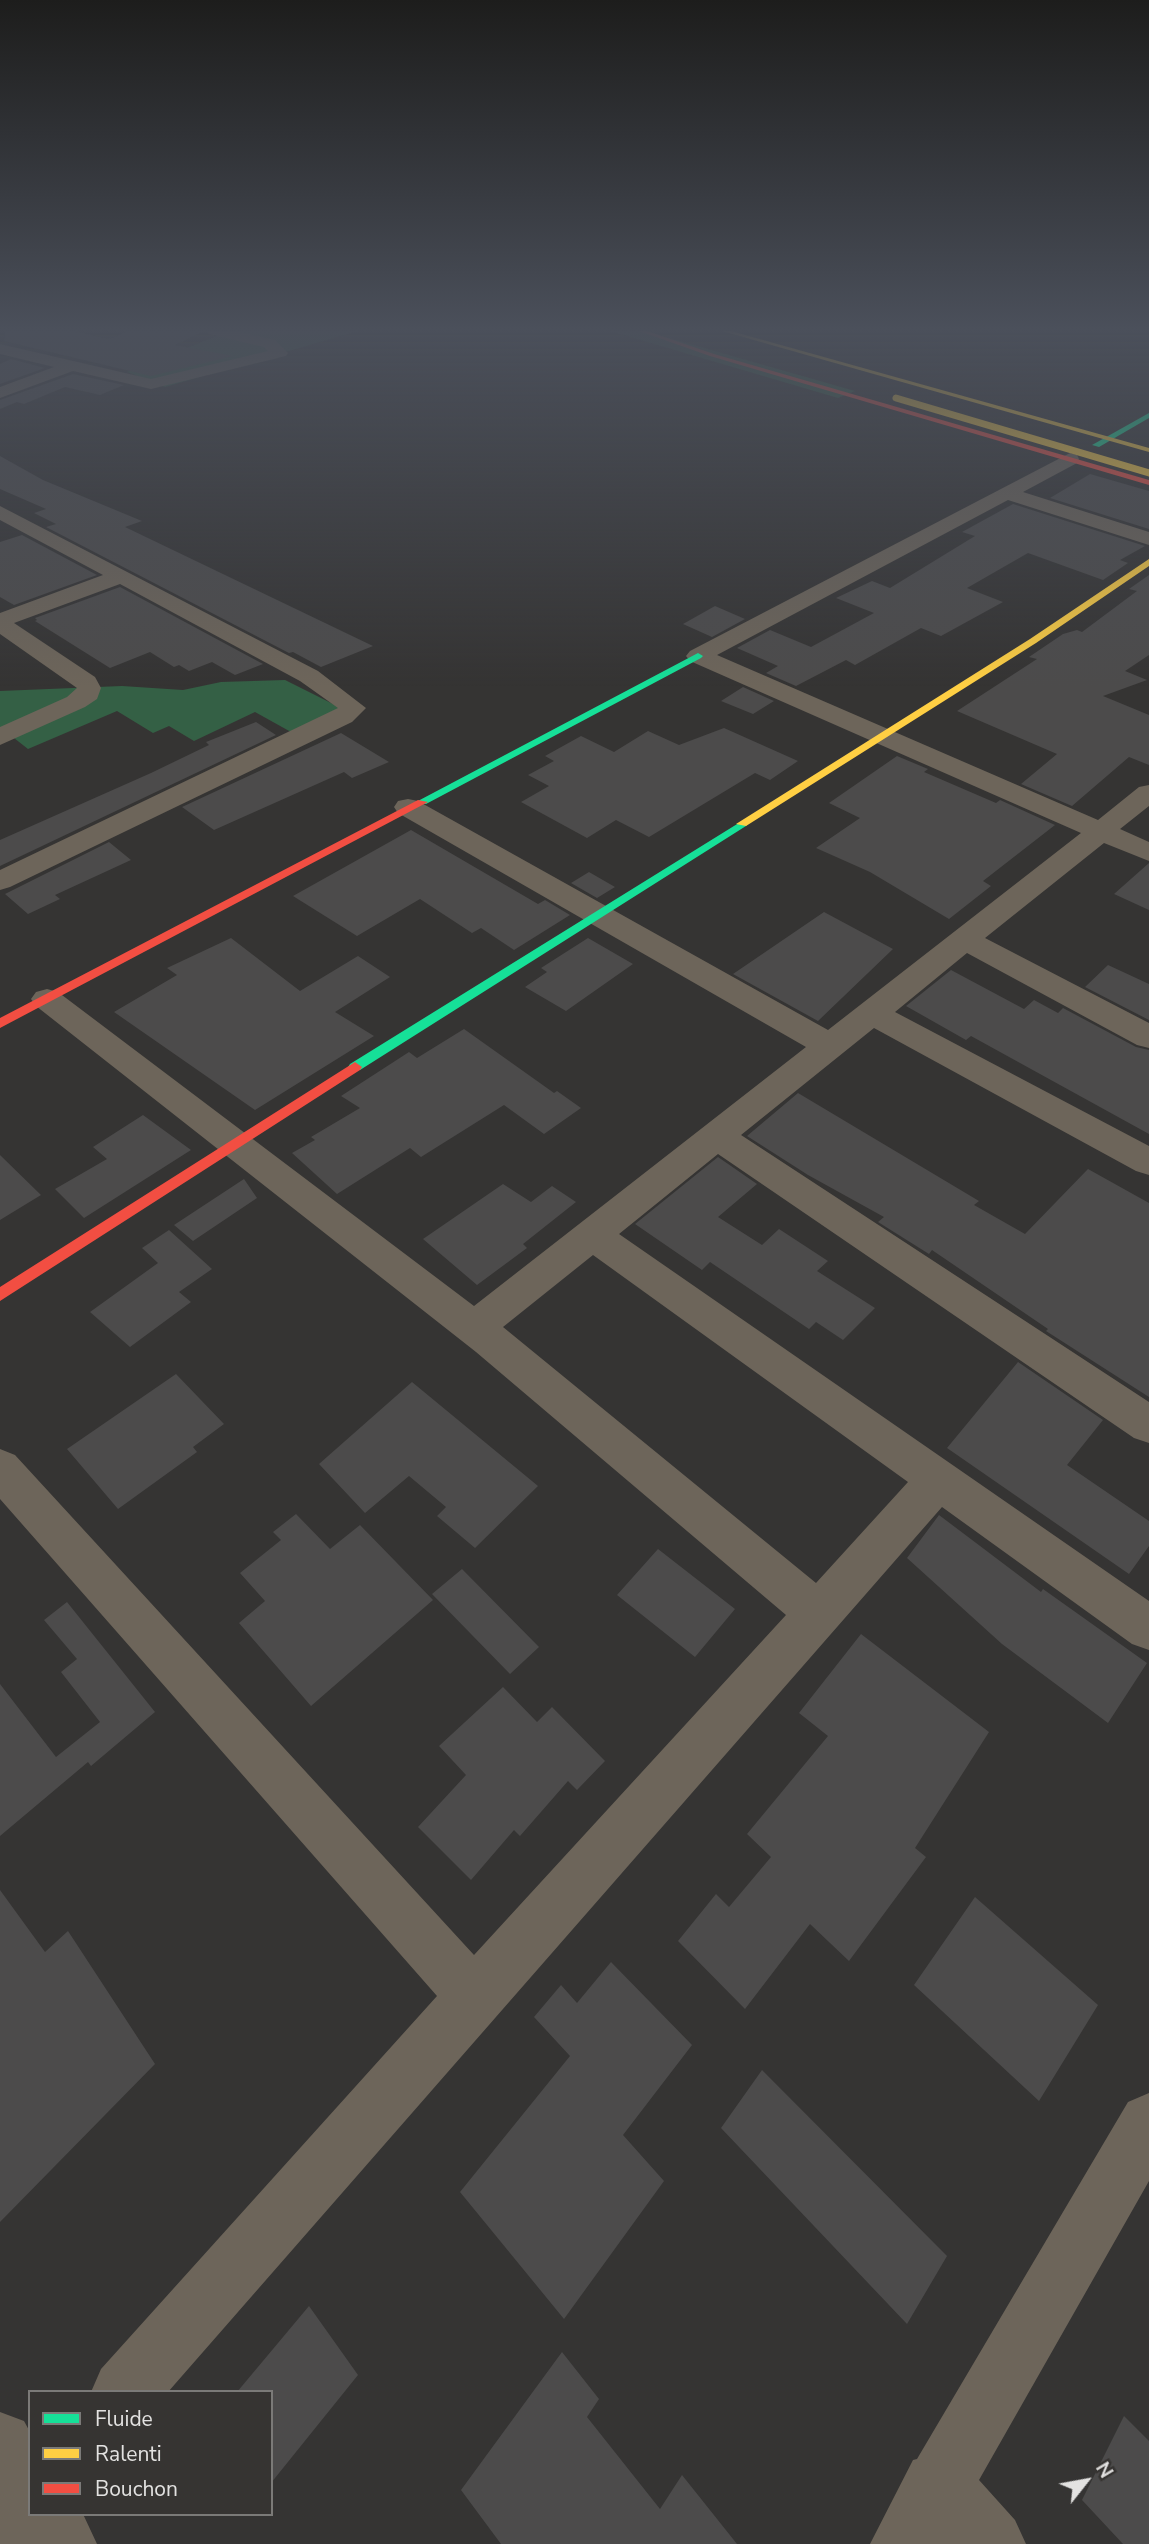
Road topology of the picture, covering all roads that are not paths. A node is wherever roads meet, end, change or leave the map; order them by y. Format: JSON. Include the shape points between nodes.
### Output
{"nodes":[{"id":1,"x":1038,"y":450,"type":"edge"},
{"id":2,"x":1078,"y":450,"type":"edge"},
{"id":3,"x":1087,"y":450,"type":"edge"},
{"id":4,"x":1107,"y":450,"type":"edge"},
{"id":5,"x":1070,"y":459,"type":"junction"},
{"id":6,"x":1149,"y":461,"type":"edge"},
{"id":7,"x":1149,"y":472,"type":"edge"},
{"id":8,"x":1149,"y":483,"type":"edge"},
{"id":9,"x":1007,"y":493,"type":"junction"},
{"id":10,"x":0,"y":512,"type":"edge"},
{"id":11,"x":1149,"y":539,"type":"edge"},
{"id":12,"x":1149,"y":562,"type":"edge"},
{"id":13,"x":122,"y":576,"type":"junction"},
{"id":14,"x":0,"y":623,"type":"edge"},
{"id":15,"x":698,"y":656,"type":"junction"},
{"id":16,"x":883,"y":735,"type":"junction"},
{"id":17,"x":0,"y":737,"type":"edge"},
{"id":18,"x":1149,"y":793,"type":"edge"},
{"id":19,"x":408,"y":807,"type":"junction"},
{"id":20,"x":1100,"y":831,"type":"junction"},
{"id":21,"x":1149,"y":852,"type":"edge"},
{"id":22,"x":0,"y":881,"type":"edge"},
{"id":23,"x":601,"y":915,"type":"junction"},
{"id":24,"x":963,"y":939,"type":"junction"},
{"id":25,"x":47,"y":999,"type":"junction"},
{"id":26,"x":870,"y":1012,"type":"junction"},
{"id":27,"x":0,"y":1024,"type":"edge"},
{"id":28,"x":1149,"y":1037,"type":"edge"},
{"id":29,"x":831,"y":1046,"type":"junction"},
{"id":30,"x":717,"y":1136,"type":"junction"},
{"id":31,"x":233,"y":1144,"type":"junction"},
{"id":32,"x":1149,"y":1162,"type":"edge"},
{"id":33,"x":592,"y":1235,"type":"junction"},
{"id":34,"x":0,"y":1295,"type":"edge"},
{"id":35,"x":474,"y":1328,"type":"junction"},
{"id":36,"x":1149,"y":1425,"type":"edge"},
{"id":37,"x":0,"y":1468,"type":"edge"},
{"id":38,"x":939,"y":1479,"type":"junction"},
{"id":39,"x":819,"y":1614,"type":"junction"},
{"id":40,"x":1149,"y":1628,"type":"edge"},
{"id":41,"x":474,"y":1996,"type":"junction"},
{"id":42,"x":1149,"y":2123,"type":"edge"},
{"id":43,"x":126,"y":2390,"type":"edge"},
{"id":44,"x":0,"y":2445,"type":"edge"},
{"id":45,"x":937,"y":2484,"type":"junction"},
{"id":46,"x":28,"y":2494,"type":"edge"},
{"id":47,"x":28,"y":2499,"type":"edge"},
{"id":48,"x":43,"y":2516,"type":"edge"},
{"id":49,"x":0,"y":2531,"type":"edge"},
{"id":50,"x":62,"y":2544,"type":"edge"},
{"id":51,"x":905,"y":2544,"type":"edge"},
{"id":52,"x":991,"y":2544,"type":"edge"}],
"edges":[{"from":1,"to":5,"type":"main road"},
{"from":2,"to":7,"type":"main road","bridge":true},
{"from":3,"to":5,"type":"main road"},
{"from":4,"to":6,"type":"main road"},
{"from":5,"to":8,"type":"main road"},
{"from":5,"to":9,"type":"street"},
{"from":9,"to":11,"type":"street"},
{"from":9,"to":15,"type":"street"},
{"from":10,"to":13,"type":"street"},
{"from":12,"to":16,"type":"main road"},
{"from":13,"to":14,"type":"street"},
{"from":13,"to":22,"type":"street","via":[[309,676],[354,708]]},
{"from":14,"to":17,"type":"street","via":[[89,688],[76,702]]},
{"from":15,"to":16,"type":"street"},
{"from":15,"to":19,"type":"main road"},
{"from":16,"to":20,"type":"street"},
{"from":16,"to":23,"type":"main road"},
{"from":18,"to":20,"type":"street"},
{"from":19,"to":23,"type":"street"},
{"from":19,"to":25,"type":"main road"},
{"from":20,"to":21,"type":"street"},
{"from":20,"to":24,"type":"street"},
{"from":23,"to":29,"type":"street"},
{"from":23,"to":31,"type":"main road"},
{"from":24,"to":26,"type":"street"},
{"from":24,"to":28,"type":"street"},
{"from":25,"to":27,"type":"main road"},
{"from":25,"to":31,"type":"street"},
{"from":26,"to":29,"type":"street"},
{"from":26,"to":32,"type":"street"},
{"from":29,"to":30,"type":"street"},
{"from":30,"to":33,"type":"street"},
{"from":30,"to":36,"type":"street"},
{"from":31,"to":34,"type":"main road"},
{"from":31,"to":35,"type":"street"},
{"from":33,"to":35,"type":"street"},
{"from":33,"to":38,"type":"street"},
{"from":35,"to":39,"type":"street"},
{"from":37,"to":41,"type":"street"},
{"from":38,"to":39,"type":"street"},
{"from":38,"to":40,"type":"street"},
{"from":39,"to":41,"type":"street"},
{"from":41,"to":43,"type":"street"},
{"from":42,"to":45,"type":"street"},
{"from":44,"to":46,"type":"street"},
{"from":45,"to":51,"type":"street"},
{"from":45,"to":52,"type":"street"},
{"from":47,"to":49,"type":"street"},
{"from":48,"to":50,"type":"street"}]}
